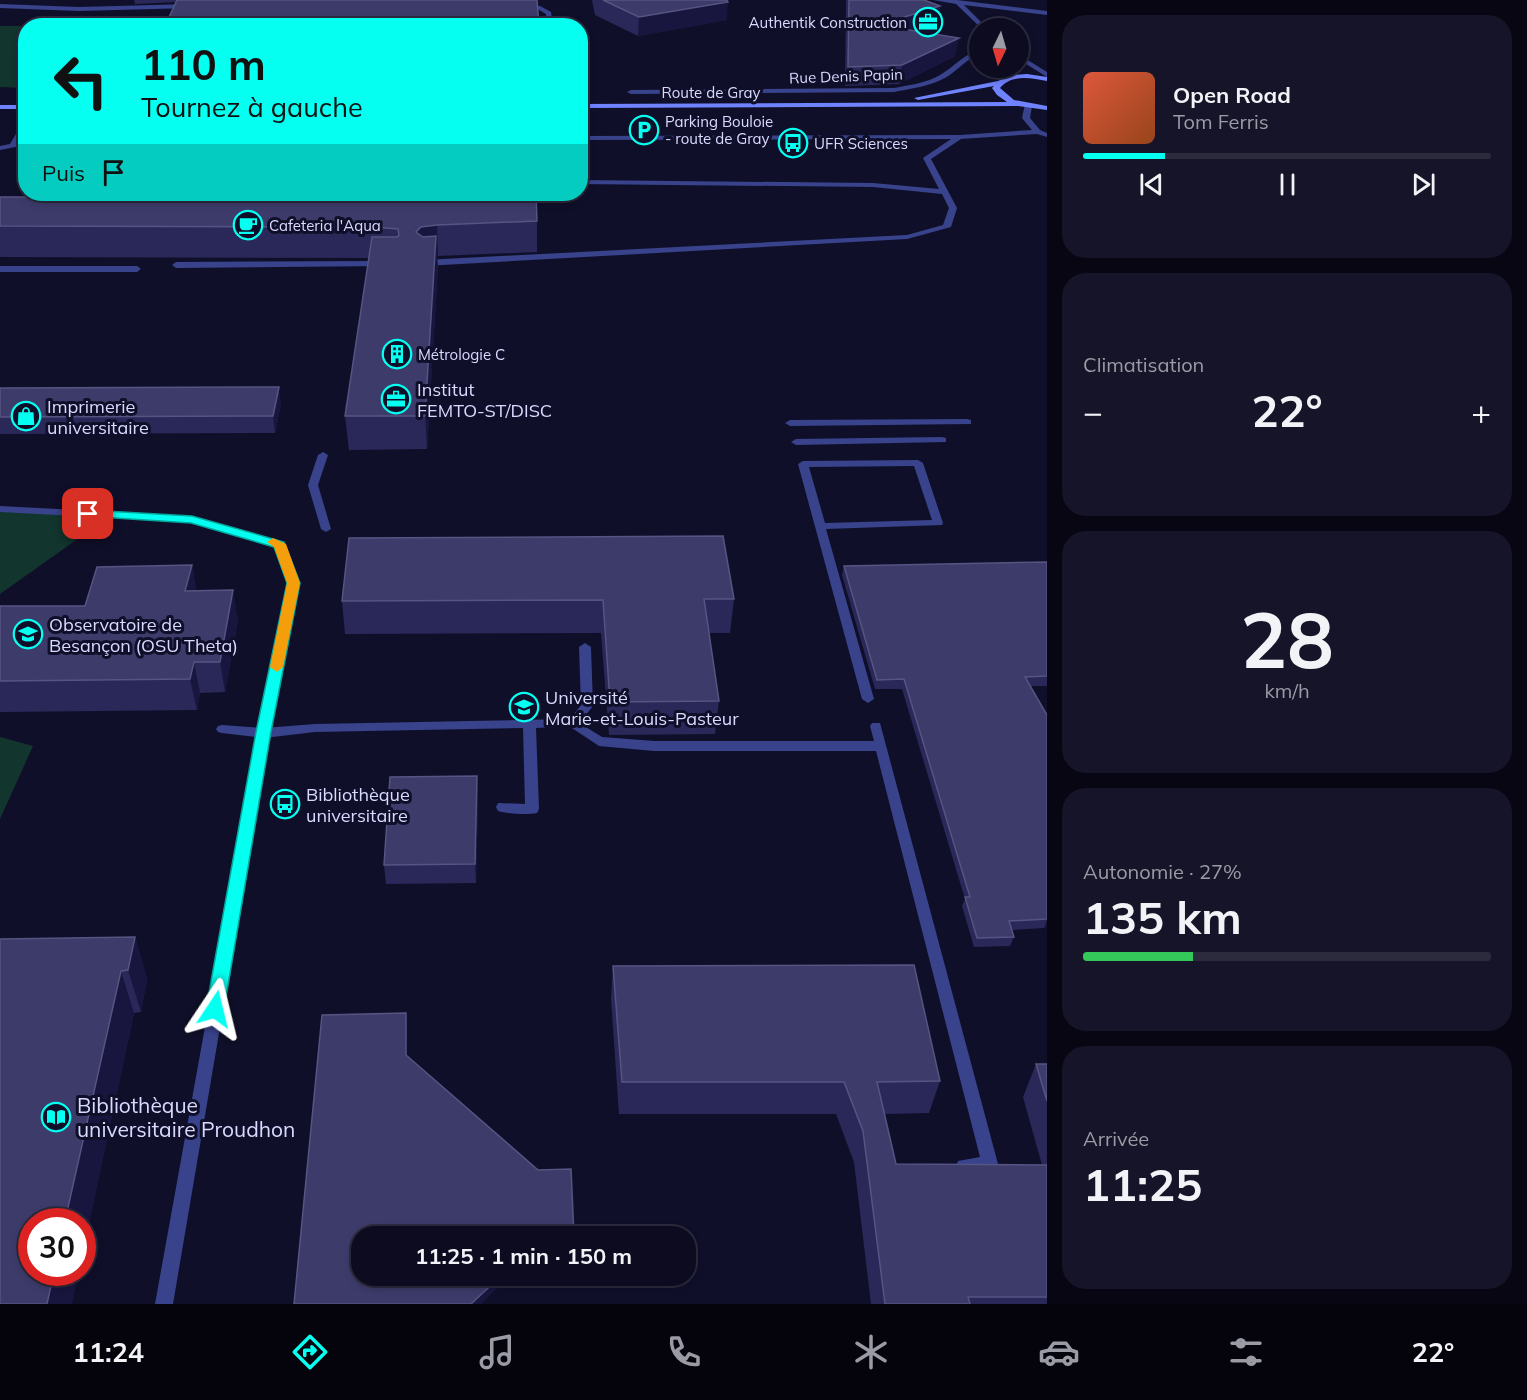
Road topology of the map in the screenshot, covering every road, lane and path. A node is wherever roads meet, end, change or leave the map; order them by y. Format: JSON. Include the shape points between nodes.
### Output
{"nodes":[{"id":1,"x":936,"y":0,"type":"edge"},
{"id":2,"x":956,"y":2,"type":"edge"},
{"id":3,"x":0,"y":6,"type":"edge"},
{"id":4,"x":203,"y":6,"type":"edge"},
{"id":5,"x":538,"y":7,"type":"edge"},
{"id":6,"x":1047,"y":13,"type":"edge"},
{"id":7,"x":549,"y":18,"type":"edge"},
{"id":8,"x":973,"y":18,"type":"edge"},
{"id":9,"x":969,"y":56,"type":"edge"},
{"id":10,"x":1029,"y":64,"type":"edge"},
{"id":11,"x":1047,"y":77,"type":"edge"},
{"id":12,"x":1003,"y":78,"type":"edge"},
{"id":13,"x":1002,"y":82,"type":"junction"},
{"id":14,"x":632,"y":92,"type":"dead end"},
{"id":15,"x":1018,"y":104,"type":"junction"},
{"id":16,"x":588,"y":105,"type":"edge"},
{"id":17,"x":842,"y":105,"type":"junction"},
{"id":18,"x":1028,"y":106,"type":"junction"},
{"id":19,"x":0,"y":107,"type":"edge"},
{"id":20,"x":18,"y":107,"type":"edge"},
{"id":21,"x":1047,"y":108,"type":"edge"},
{"id":22,"x":1047,"y":126,"type":"edge"},
{"id":23,"x":1037,"y":132,"type":"junction"},
{"id":24,"x":1047,"y":135,"type":"edge"},
{"id":25,"x":18,"y":137,"type":"edge"},
{"id":26,"x":960,"y":137,"type":"junction"},
{"id":27,"x":588,"y":138,"type":"edge"},
{"id":28,"x":14,"y":144,"type":"junction"},
{"id":29,"x":18,"y":144,"type":"edge"},
{"id":30,"x":0,"y":148,"type":"edge"},
{"id":31,"x":588,"y":182,"type":"edge"},
{"id":32,"x":944,"y":192,"type":"junction"},
{"id":33,"x":424,"y":263,"type":"edge"},
{"id":34,"x":396,"y":264,"type":"edge"},
{"id":35,"x":176,"y":266,"type":"dead end"},
{"id":36,"x":0,"y":269,"type":"edge"},
{"id":37,"x":136,"y":269,"type":"dead end"},
{"id":38,"x":967,"y":422,"type":"dead end"},
{"id":39,"x":790,"y":423,"type":"dead end"},
{"id":40,"x":942,"y":440,"type":"dead end"},
{"id":41,"x":796,"y":442,"type":"dead end"},
{"id":42,"x":323,"y":455,"type":"dead end"},
{"id":43,"x":0,"y":509,"type":"edge"},
{"id":44,"x":819,"y":526,"type":"junction"},
{"id":45,"x":326,"y":529,"type":"dead end"},
{"id":46,"x":585,"y":647,"type":"dead end"},
{"id":47,"x":868,"y":699,"type":"dead end"},
{"id":48,"x":529,"y":723,"type":"junction"},
{"id":49,"x":573,"y":723,"type":"junction"},
{"id":50,"x":876,"y":726,"type":"dead end"},
{"id":51,"x":222,"y":729,"type":"dead end"},
{"id":52,"x":264,"y":732,"type":"junction"},
{"id":53,"x":881,"y":746,"type":"junction"},
{"id":54,"x":503,"y":807,"type":"dead end"},
{"id":55,"x":953,"y":1166,"type":"edge"},
{"id":56,"x":164,"y":1304,"type":"edge"}],
"edges":[{"from":1,"to":2,"type":"street"},
{"from":2,"to":6,"type":"street"},
{"from":2,"to":8,"type":"street"},
{"from":3,"to":4,"type":"street"},
{"from":5,"to":7,"type":"street"},
{"from":9,"to":14,"type":"street","name":"Rue Denis Papin","via":[[942,77],[894,90]]},
{"from":10,"to":11,"type":"street"},
{"from":11,"to":13,"type":"main road","name":"Route de Gray"},
{"from":12,"to":13,"type":"street"},
{"from":13,"to":15,"type":"main road","via":[[996,88],[999,94]]},
{"from":13,"to":17,"type":"main road","name":"Route de Gray","via":[[930,97]]},
{"from":15,"to":17,"type":"main road","name":"Route de Gray"},
{"from":15,"to":18,"type":"main road","name":"Route de Gray"},
{"from":16,"to":17,"type":"main road","name":"Route de Gray"},
{"from":18,"to":21,"type":"main road","name":"Route de Gray"},
{"from":18,"to":23,"type":"street","via":[[1026,118]]},
{"from":19,"to":20,"type":"main road"},
{"from":22,"to":23,"type":"street"},
{"from":23,"to":24,"type":"street"},
{"from":23,"to":26,"type":"street"},
{"from":25,"to":28,"type":"street"},
{"from":26,"to":27,"type":"street"},
{"from":26,"to":32,"type":"street","via":[[927,158]]},
{"from":28,"to":29,"type":"street"},
{"from":28,"to":30,"type":"street"},
{"from":31,"to":32,"type":"street","via":[[873,184]]},
{"from":32,"to":33,"type":"street","via":[[953,208],[947,227],[907,237]]},
{"from":34,"to":35,"type":"street"},
{"from":36,"to":37,"type":"street"},
{"from":38,"to":39,"type":"street"},
{"from":40,"to":41,"type":"street"},
{"from":42,"to":45,"type":"street","via":[[314,485]]},
{"from":43,"to":52,"type":"street","via":[[192,519],[280,544],[293,583]]},
{"from":44,"to":44,"type":"street","via":[[891,524],[938,523],[918,463],[803,464]]},
{"from":44,"to":47,"type":"street"},
{"from":46,"to":49,"type":"street","via":[[586,706]]},
{"from":48,"to":49,"type":"street"},
{"from":48,"to":52,"type":"street"},
{"from":48,"to":54,"type":"street","via":[[532,809]]},
{"from":49,"to":53,"type":"street","via":[[599,741],[654,746]]},
{"from":50,"to":53,"type":"street"},
{"from":51,"to":52,"type":"street"},
{"from":52,"to":56,"type":"street"},
{"from":53,"to":55,"type":"street","via":[[990,1164]]}]}
